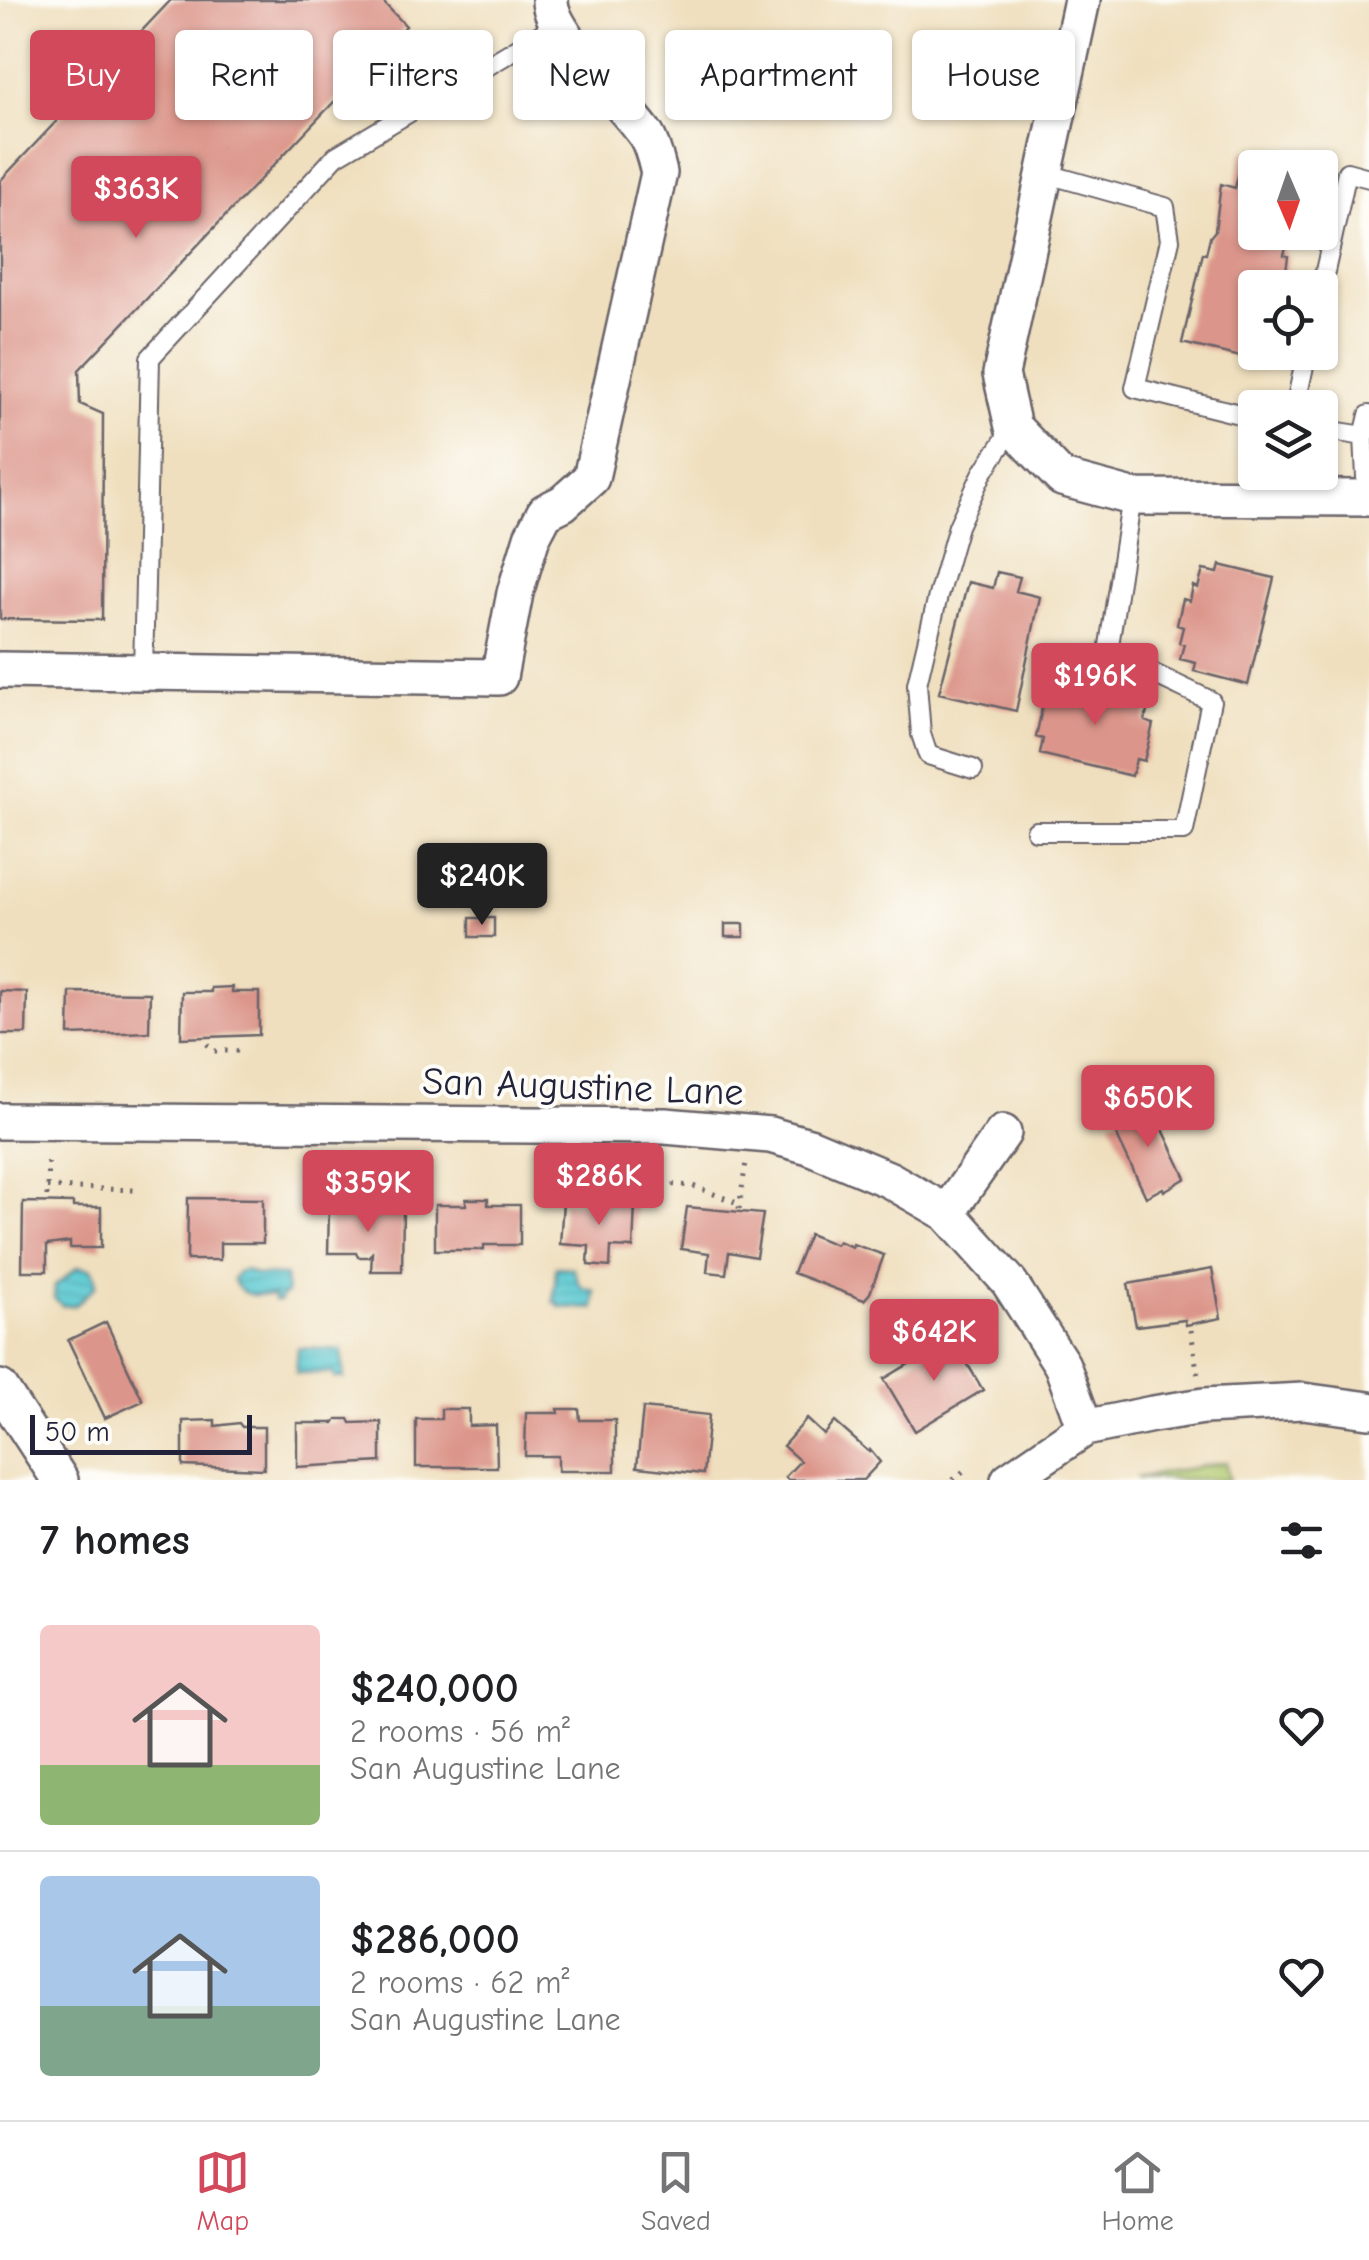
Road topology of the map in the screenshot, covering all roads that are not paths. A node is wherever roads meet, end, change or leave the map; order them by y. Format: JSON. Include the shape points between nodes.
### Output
{"nodes":[{"id":1,"x":1082,"y":0,"type":"edge"},
{"id":2,"x":554,"y":12,"type":"edge"},
{"id":3,"x":1044,"y":173,"type":"junction"},
{"id":4,"x":1369,"y":178,"type":"edge"},
{"id":5,"x":1325,"y":270,"type":"edge"},
{"id":6,"x":1238,"y":414,"type":"edge"},
{"id":7,"x":1369,"y":415,"type":"edge"},
{"id":8,"x":1013,"y":427,"type":"junction"},
{"id":9,"x":1338,"y":432,"type":"edge"},
{"id":10,"x":1364,"y":436,"type":"junction"},
{"id":11,"x":1132,"y":497,"type":"junction"},
{"id":12,"x":1368,"y":498,"type":"edge"},
{"id":13,"x":0,"y":670,"type":"edge"},
{"id":14,"x":144,"y":672,"type":"junction"},
{"id":15,"x":973,"y":769,"type":"dead end"},
{"id":16,"x":1036,"y":831,"type":"dead end"},
{"id":17,"x":0,"y":1121,"type":"edge"},
{"id":18,"x":1003,"y":1133,"type":"dead end"},
{"id":19,"x":947,"y":1213,"type":"junction"},
{"id":20,"x":0,"y":1388,"type":"edge"},
{"id":21,"x":1369,"y":1410,"type":"edge"},
{"id":22,"x":1085,"y":1428,"type":"junction"},
{"id":23,"x":60,"y":1480,"type":"edge"},
{"id":24,"x":1009,"y":1480,"type":"edge"}],
"edges":[{"from":1,"to":3,"type":"street"},
{"from":2,"to":14,"type":"lane","via":[[336,156],[150,358]]},
{"from":2,"to":14,"type":"street","via":[[649,139],[659,173],[591,478],[546,512],[532,537],[499,677]]},
{"from":3,"to":6,"type":"lane","via":[[1165,207],[1170,240],[1134,388]]},
{"from":3,"to":8,"type":"street","via":[[1001,374]]},
{"from":4,"to":5,"type":"lane","via":[[1347,172]]},
{"from":7,"to":10,"type":"lane"},
{"from":8,"to":11,"type":"street","via":[[1062,478]]},
{"from":8,"to":15,"type":"lane","via":[[958,526],[917,684],[928,755]]},
{"from":9,"to":10,"type":"lane"},
{"from":10,"to":12,"type":"lane"},
{"from":11,"to":12,"type":"street"},
{"from":11,"to":16,"type":"lane","via":[[1108,652],[1212,701],[1184,831]]},
{"from":13,"to":14,"type":"street"},
{"from":17,"to":19,"type":"street","name":"San Augustine Lane","via":[[717,1128],[809,1146]]},
{"from":18,"to":19,"type":"street"},
{"from":19,"to":22,"type":"street","name":"San Augustine Lane","via":[[1009,1282],[1062,1364]]},
{"from":20,"to":23,"type":"street"},
{"from":21,"to":22,"type":"street","via":[[1303,1401],[1204,1406]]},
{"from":22,"to":24,"type":"street"}]}
